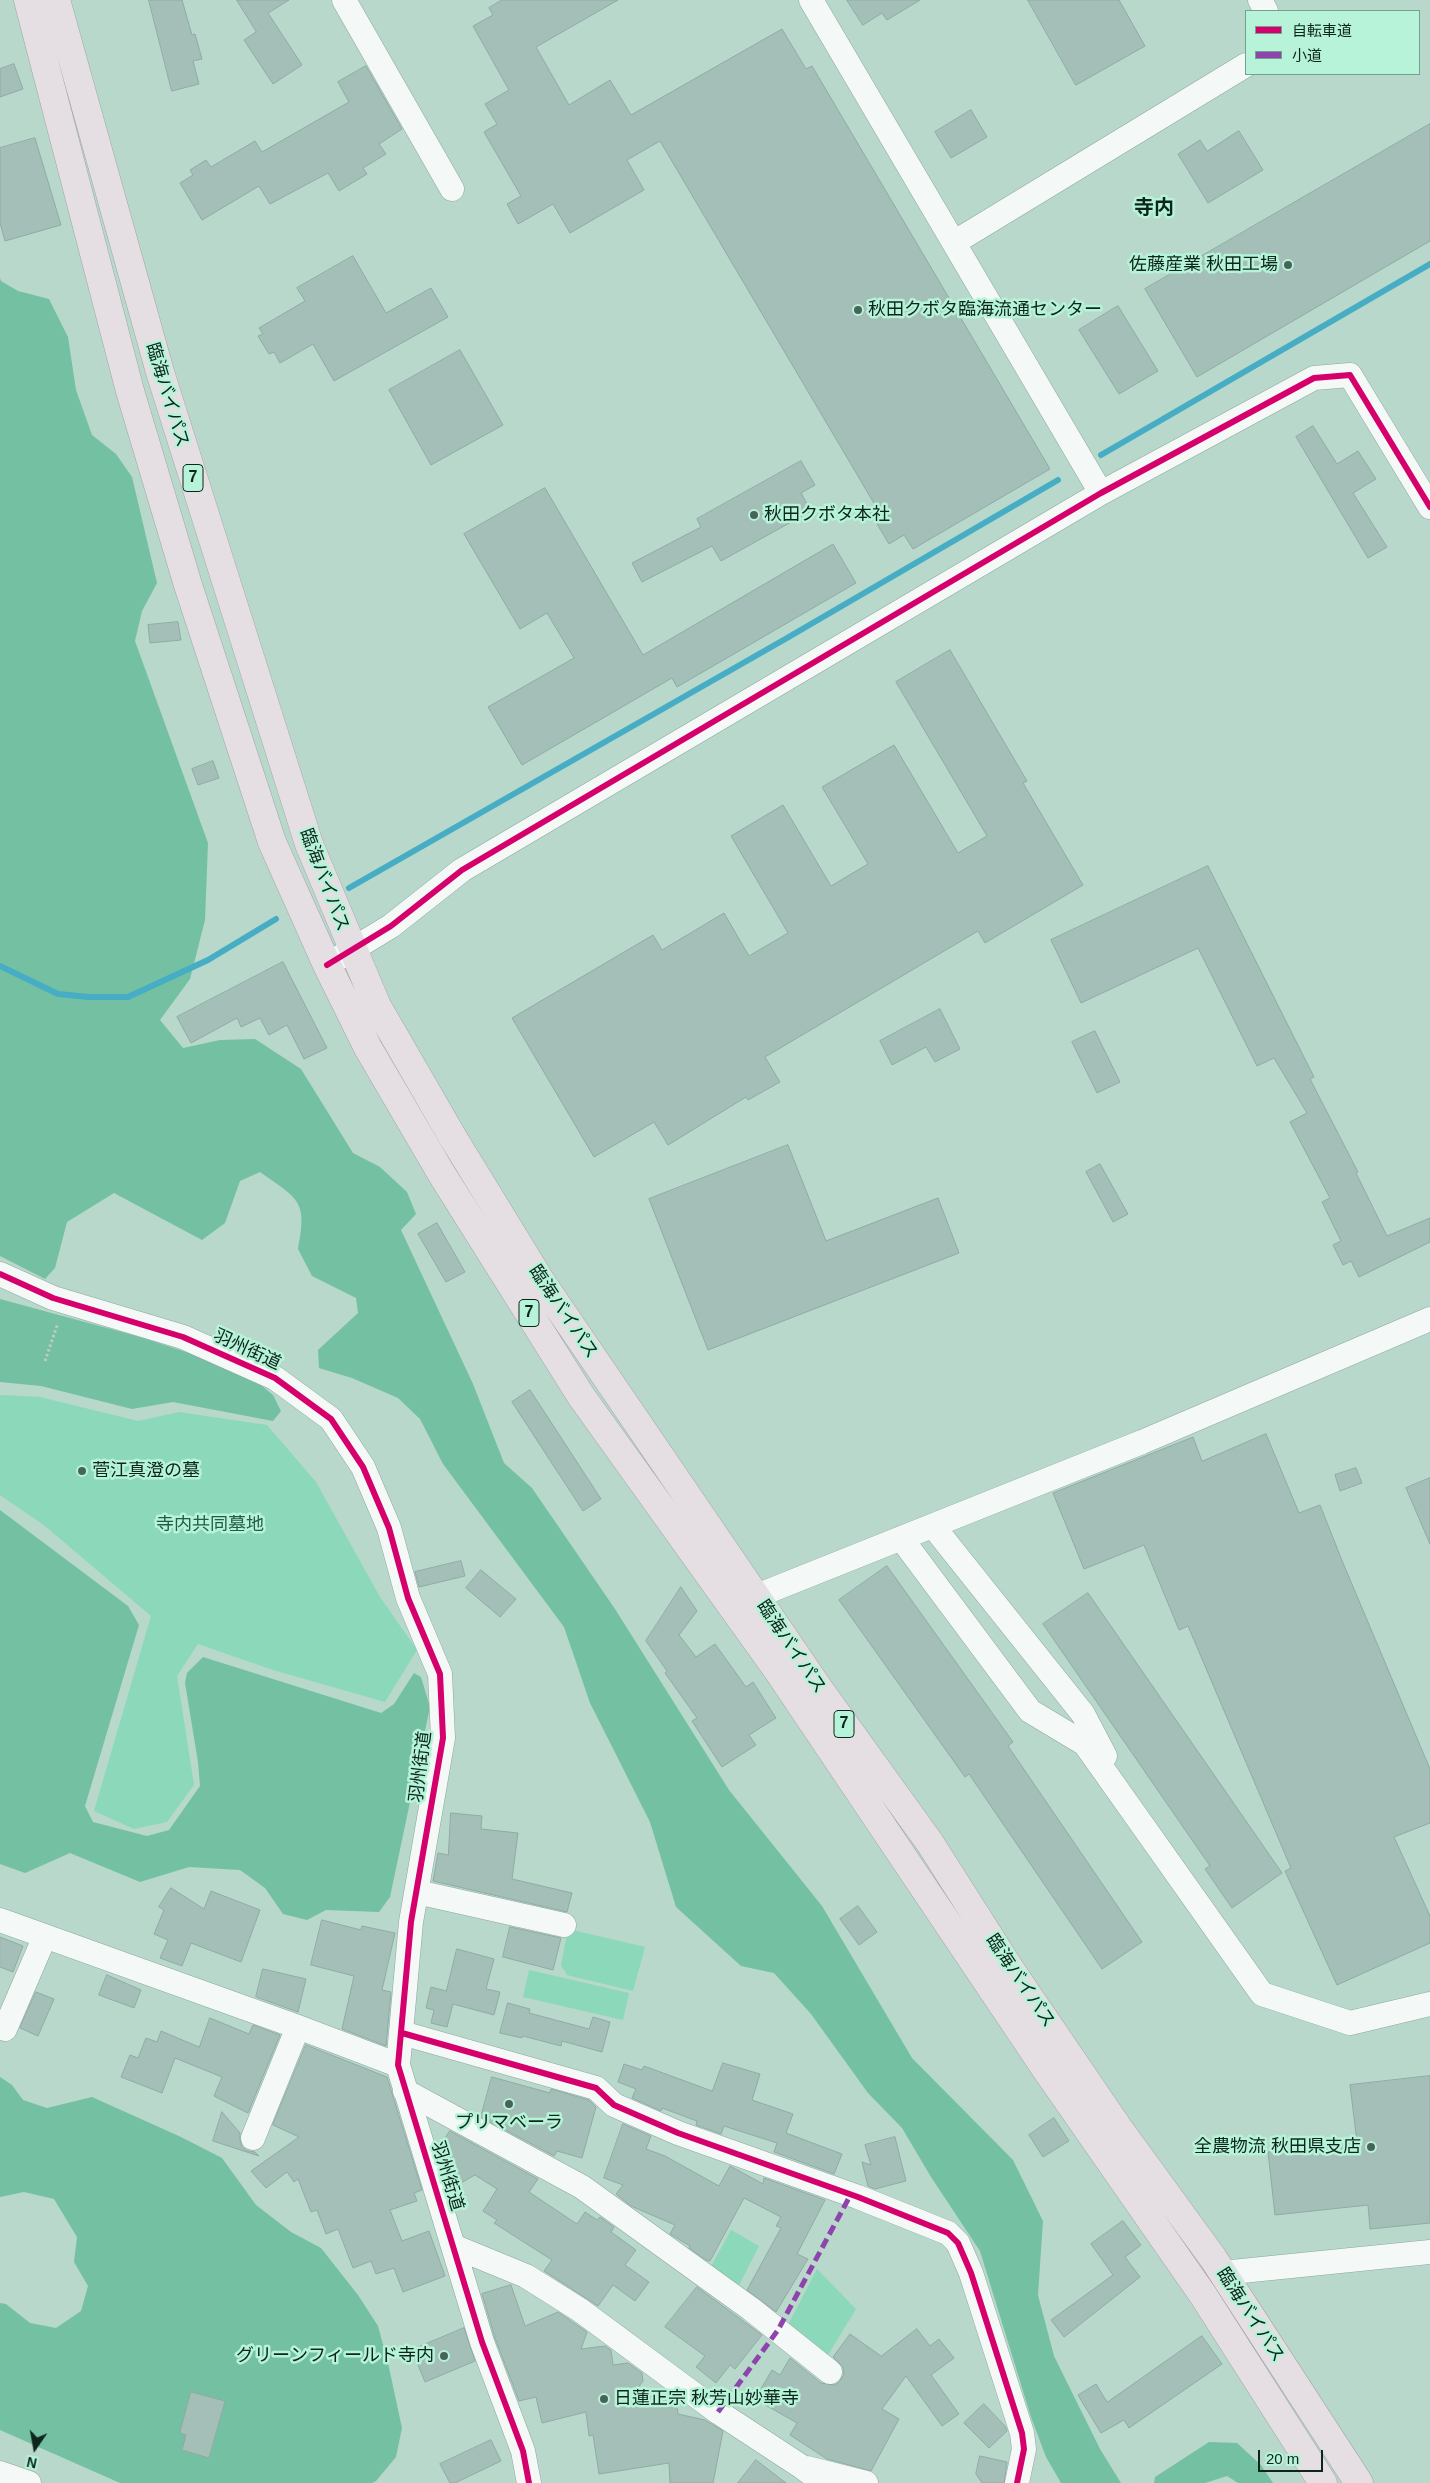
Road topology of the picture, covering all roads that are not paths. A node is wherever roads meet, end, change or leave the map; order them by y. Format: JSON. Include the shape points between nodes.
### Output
{"nodes":[{"id":1,"x":28,"y":0,"type":"edge"},
{"id":2,"x":56,"y":0,"type":"edge"},
{"id":3,"x":344,"y":0,"type":"edge"},
{"id":4,"x":812,"y":0,"type":"edge"},
{"id":5,"x":1245,"y":66,"type":"edge"},
{"id":6,"x":452,"y":189,"type":"dead end"},
{"id":7,"x":955,"y":242,"type":"junction"},
{"id":8,"x":1101,"y":493,"type":"junction"},
{"id":9,"x":1430,"y":507,"type":"edge"},
{"id":10,"x":352,"y":950,"type":"junction"},
{"id":11,"x":326,"y":965,"type":"junction"},
{"id":12,"x":0,"y":1274,"type":"edge"},
{"id":13,"x":1430,"y":1319,"type":"edge"},
{"id":14,"x":933,"y":1526,"type":"junction"},
{"id":15,"x":901,"y":1538,"type":"junction"},
{"id":16,"x":757,"y":1596,"type":"junction"},
{"id":17,"x":731,"y":1606,"type":"junction"},
{"id":18,"x":417,"y":1892,"type":"junction"},
{"id":19,"x":0,"y":1920,"type":"edge"},
{"id":20,"x":564,"y":1925,"type":"dead end"},
{"id":21,"x":45,"y":1936,"type":"junction"},
{"id":22,"x":1430,"y":1998,"type":"edge"},
{"id":23,"x":1430,"y":2004,"type":"edge"},
{"id":24,"x":298,"y":2026,"type":"junction"},
{"id":25,"x":5,"y":2029,"type":"dead end"},
{"id":26,"x":402,"y":2033,"type":"junction"},
{"id":27,"x":398,"y":2065,"type":"junction"},
{"id":28,"x":405,"y":2091,"type":"junction"},
{"id":29,"x":253,"y":2138,"type":"dead end"},
{"id":30,"x":453,"y":2246,"type":"junction"},
{"id":31,"x":1430,"y":2252,"type":"edge"},
{"id":32,"x":1222,"y":2273,"type":"junction"},
{"id":33,"x":830,"y":2372,"type":"dead end"},
{"id":34,"x":802,"y":2466,"type":"junction"},
{"id":35,"x":0,"y":2473,"type":"edge"},
{"id":36,"x":29,"y":2483,"type":"edge"},
{"id":37,"x":529,"y":2483,"type":"edge"},
{"id":38,"x":824,"y":2483,"type":"edge"},
{"id":39,"x":866,"y":2483,"type":"edge"},
{"id":40,"x":1017,"y":2483,"type":"edge"},
{"id":41,"x":1324,"y":2483,"type":"edge"},
{"id":42,"x":1359,"y":2483,"type":"edge"}],
"edges":[{"from":1,"to":11,"type":"highway","name":"臨海バイパス","number":"7","via":[[130,391],[188,585],[272,842]]},
{"from":2,"to":10,"type":"highway","name":"臨海バイパス","number":"7","via":[[165,390],[309,844]]},
{"from":3,"to":6,"type":"street"},
{"from":4,"to":7,"type":"street"},
{"from":5,"to":7,"type":"street"},
{"from":7,"to":8,"type":"street"},
{"from":8,"to":9,"type":"street","via":[[1314,378],[1350,375]]},
{"from":8,"to":10,"type":"street","via":[[462,870],[390,926]]},
{"from":10,"to":11,"type":"street"},
{"from":10,"to":16,"type":"highway","name":"臨海バイパス","number":"7","via":[[382,1015],[542,1283]]},
{"from":11,"to":17,"type":"highway","name":"臨海バイパス","number":"7","via":[[368,1048],[441,1173],[581,1396]]},
{"from":12,"to":18,"type":"street","name":"羽州街道","via":[[66,1302],[183,1338],[275,1378],[331,1419],[363,1467],[389,1528],[408,1598],[440,1674],[443,1738]]},
{"from":13,"to":14,"type":"street","via":[[1142,1442]]},
{"from":14,"to":15,"type":"street"},
{"from":14,"to":22,"type":"street","via":[[1083,1714],[1106,1760],[1268,1991],[1353,2017]]},
{"from":15,"to":16,"type":"street"},
{"from":15,"to":23,"type":"street","via":[[1030,1711],[1085,1744],[1262,1994],[1350,2023]]},
{"from":16,"to":17,"type":"street"},
{"from":16,"to":32,"type":"highway","name":"臨海バイパス","number":"7","via":[[819,1689],[930,1843],[1010,1969],[1117,2126]]},
{"from":17,"to":41,"type":"highway","name":"臨海バイパス","number":"7","via":[[1203,2295]]},
{"from":18,"to":20,"type":"street"},
{"from":18,"to":26,"type":"street","name":"羽州街道","via":[[411,1922]]},
{"from":19,"to":21,"type":"street"},
{"from":21,"to":24,"type":"street"},
{"from":21,"to":25,"type":"street"},
{"from":24,"to":27,"type":"street"},
{"from":24,"to":29,"type":"street"},
{"from":26,"to":27,"type":"street","name":"羽州街道"},
{"from":26,"to":40,"type":"street","via":[[596,2088],[614,2105],[678,2133],[858,2197],[948,2234],[958,2243],[970,2273],[1022,2433],[1024,2449]]},
{"from":27,"to":28,"type":"street","name":"羽州街道"},
{"from":28,"to":30,"type":"street","name":"羽州街道"},
{"from":28,"to":33,"type":"street","via":[[582,2187],[752,2309]]},
{"from":30,"to":34,"type":"street","via":[[526,2276],[718,2412]]},
{"from":30,"to":37,"type":"street","name":"羽州街道","via":[[482,2342],[523,2451]]},
{"from":31,"to":32,"type":"street"},
{"from":32,"to":42,"type":"highway","name":"臨海バイパス","number":"7"},
{"from":34,"to":38,"type":"street"},
{"from":34,"to":39,"type":"street"},
{"from":35,"to":36,"type":"street"}]}
